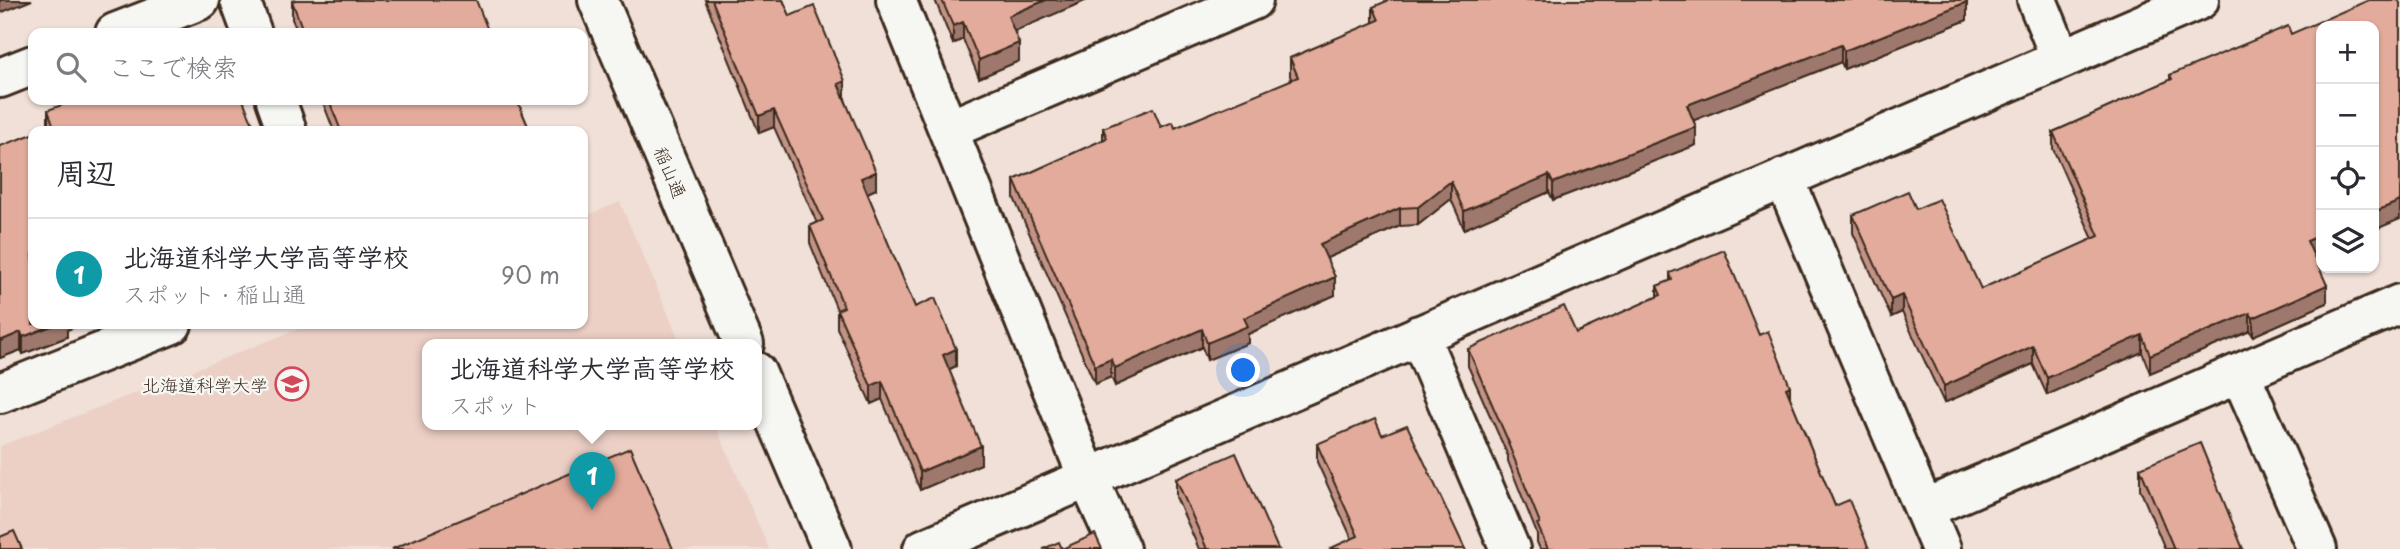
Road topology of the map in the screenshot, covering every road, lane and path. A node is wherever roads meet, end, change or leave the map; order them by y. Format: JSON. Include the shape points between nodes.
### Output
{"nodes":[{"id":1,"x":200,"y":0,"type":"edge"},
{"id":2,"x":240,"y":0,"type":"edge"},
{"id":3,"x":598,"y":0,"type":"edge"},
{"id":4,"x":896,"y":0,"type":"edge"},
{"id":5,"x":1253,"y":0,"type":"edge"},
{"id":6,"x":2037,"y":0,"type":"edge"},
{"id":7,"x":2199,"y":0,"type":"edge"},
{"id":8,"x":128,"y":28,"type":"edge"},
{"id":9,"x":250,"y":28,"type":"edge"},
{"id":10,"x":2061,"y":60,"type":"junction"},
{"id":11,"x":28,"y":67,"type":"edge"},
{"id":12,"x":0,"y":78,"type":"edge"},
{"id":13,"x":278,"y":105,"type":"edge"},
{"id":14,"x":286,"y":126,"type":"edge"},
{"id":15,"x":950,"y":129,"type":"junction"},
{"id":16,"x":1784,"y":178,"type":"junction"},
{"id":17,"x":2400,"y":304,"type":"edge"},
{"id":18,"x":160,"y":329,"type":"edge"},
{"id":19,"x":1419,"y":335,"type":"junction"},
{"id":20,"x":742,"y":339,"type":"edge"},
{"id":21,"x":2240,"y":373,"type":"junction"},
{"id":22,"x":762,"y":384,"type":"edge"},
{"id":23,"x":0,"y":393,"type":"edge"},
{"id":24,"x":1088,"y":478,"type":"junction"},
{"id":25,"x":1924,"y":509,"type":"junction"},
{"id":26,"x":832,"y":549,"type":"edge"},
{"id":27,"x":923,"y":549,"type":"edge"},
{"id":28,"x":1119,"y":549,"type":"edge"},
{"id":29,"x":1510,"y":549,"type":"edge"},
{"id":30,"x":1941,"y":549,"type":"edge"},
{"id":31,"x":2317,"y":549,"type":"edge"}],
"edges":[{"from":1,"to":8,"type":"street"},
{"from":2,"to":9,"type":"street"},
{"from":3,"to":20,"type":"street","name":"稲山通"},
{"from":4,"to":15,"type":"street"},
{"from":5,"to":15,"type":"street"},
{"from":6,"to":10,"type":"street"},
{"from":7,"to":10,"type":"street"},
{"from":10,"to":16,"type":"street"},
{"from":11,"to":12,"type":"street"},
{"from":13,"to":14,"type":"street"},
{"from":15,"to":24,"type":"street"},
{"from":16,"to":19,"type":"street"},
{"from":16,"to":25,"type":"street"},
{"from":17,"to":21,"type":"street"},
{"from":18,"to":23,"type":"street"},
{"from":19,"to":24,"type":"street"},
{"from":19,"to":29,"type":"street"},
{"from":21,"to":25,"type":"street"},
{"from":21,"to":31,"type":"street"},
{"from":22,"to":26,"type":"street"},
{"from":24,"to":27,"type":"street"},
{"from":24,"to":28,"type":"street"},
{"from":25,"to":30,"type":"street"}]}
